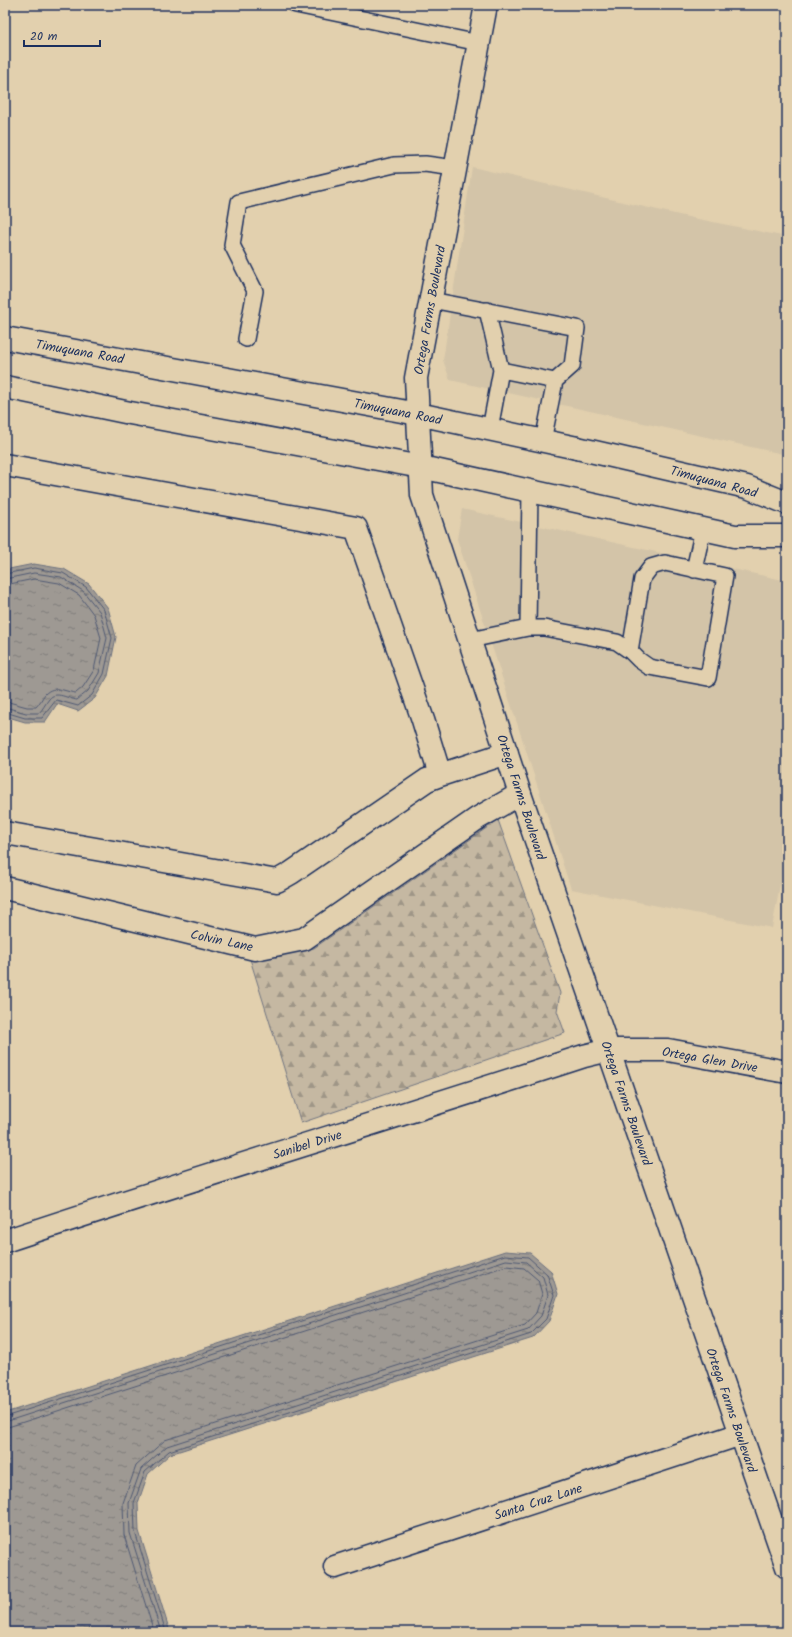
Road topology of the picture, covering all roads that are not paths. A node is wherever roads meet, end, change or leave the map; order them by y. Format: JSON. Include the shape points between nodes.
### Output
{"nodes":[{"id":1,"x":296,"y":5,"type":"edge"},
{"id":2,"x":486,"y":5,"type":"edge"},
{"id":3,"x":479,"y":43,"type":"junction"},
{"id":4,"x":455,"y":168,"type":"junction"},
{"id":5,"x":431,"y":300,"type":"junction"},
{"id":6,"x":487,"y":310,"type":"junction"},
{"id":7,"x":5,"y":338,"type":"edge"},
{"id":8,"x":246,"y":339,"type":"dead end"},
{"id":9,"x":501,"y":370,"type":"junction"},
{"id":10,"x":555,"y":381,"type":"junction"},
{"id":11,"x":5,"y":387,"type":"edge"},
{"id":12,"x":418,"y":414,"type":"junction"},
{"id":13,"x":490,"y":429,"type":"junction"},
{"id":14,"x":543,"y":441,"type":"junction"},
{"id":15,"x":5,"y":465,"type":"edge"},
{"id":16,"x":420,"y":467,"type":"junction"},
{"id":17,"x":530,"y":491,"type":"junction"},
{"id":18,"x":787,"y":504,"type":"edge"},
{"id":19,"x":703,"y":529,"type":"junction"},
{"id":20,"x":787,"y":536,"type":"edge"},
{"id":21,"x":694,"y":570,"type":"junction"},
{"id":22,"x":528,"y":628,"type":"junction"},
{"id":23,"x":470,"y":640,"type":"junction"},
{"id":24,"x":630,"y":650,"type":"junction"},
{"id":25,"x":507,"y":754,"type":"junction"},
{"id":26,"x":440,"y":775,"type":"junction"},
{"id":27,"x":520,"y":794,"type":"junction"},
{"id":28,"x":5,"y":833,"type":"edge"},
{"id":29,"x":5,"y":888,"type":"edge"},
{"id":30,"x":609,"y":1050,"type":"junction"},
{"id":31,"x":787,"y":1072,"type":"edge"},
{"id":32,"x":5,"y":1241,"type":"edge"},
{"id":33,"x":741,"y":1434,"type":"junction"},
{"id":34,"x":335,"y":1567,"type":"dead end"},
{"id":35,"x":787,"y":1567,"type":"edge"}],
"edges":[{"from":1,"to":3,"type":"lane"},
{"from":2,"to":3,"type":"street","name":"Ortega Farms Boulevard"},
{"from":3,"to":4,"type":"street","name":"Ortega Farms Boulevard"},
{"from":4,"to":5,"type":"street","name":"Ortega Farms Boulevard"},
{"from":4,"to":8,"type":"lane","via":[[425,164],[394,165],[239,202],[232,245],[255,291]]},
{"from":5,"to":6,"type":"lane"},
{"from":5,"to":12,"type":"street","name":"Ortega Farms Boulevard","via":[[416,378]]},
{"from":6,"to":9,"type":"lane"},
{"from":6,"to":10,"type":"lane","via":[[577,328],[572,366]]},
{"from":7,"to":12,"type":"street","name":"Timuquana Road"},
{"from":9,"to":10,"type":"lane"},
{"from":9,"to":13,"type":"lane"},
{"from":10,"to":14,"type":"lane"},
{"from":11,"to":16,"type":"street"},
{"from":12,"to":13,"type":"street","name":"Timuquana Road"},
{"from":12,"to":16,"type":"street","name":"Ortega Farms Boulevard"},
{"from":13,"to":14,"type":"street","name":"Timuquana Road"},
{"from":14,"to":18,"type":"street","name":"Timuquana Road","via":[[747,487]]},
{"from":15,"to":26,"type":"street","via":[[356,528]]},
{"from":16,"to":17,"type":"street"},
{"from":16,"to":23,"type":"street","name":"Ortega Farms Boulevard","via":[[422,495]]},
{"from":17,"to":19,"type":"street"},
{"from":17,"to":22,"type":"lane"},
{"from":19,"to":20,"type":"street","via":[[735,536]]},
{"from":19,"to":21,"type":"lane"},
{"from":21,"to":24,"type":"lane","via":[[665,563],[651,567],[642,579]]},
{"from":21,"to":24,"type":"lane","via":[[725,576],[708,678],[649,667]]},
{"from":22,"to":23,"type":"lane"},
{"from":22,"to":24,"type":"lane","via":[[544,628],[617,642]]},
{"from":23,"to":25,"type":"street","name":"Ortega Farms Boulevard"},
{"from":25,"to":26,"type":"street"},
{"from":25,"to":27,"type":"street","name":"Ortega Farms Boulevard"},
{"from":26,"to":28,"type":"street","via":[[427,780],[277,881]]},
{"from":27,"to":29,"type":"street","name":"Colvin Lane","via":[[478,818],[304,939],[255,949]]},
{"from":27,"to":30,"type":"street","name":"Ortega Farms Boulevard"},
{"from":30,"to":31,"type":"street","name":"Ortega Glen Drive","via":[[668,1050]]},
{"from":30,"to":32,"type":"street","name":"Sanibel Drive","via":[[146,1194]]},
{"from":30,"to":33,"type":"street","name":"Ortega Farms Boulevard"},
{"from":33,"to":34,"type":"street","name":"Santa Cruz Lane"},
{"from":33,"to":35,"type":"street","name":"Ortega Farms Boulevard"}]}
